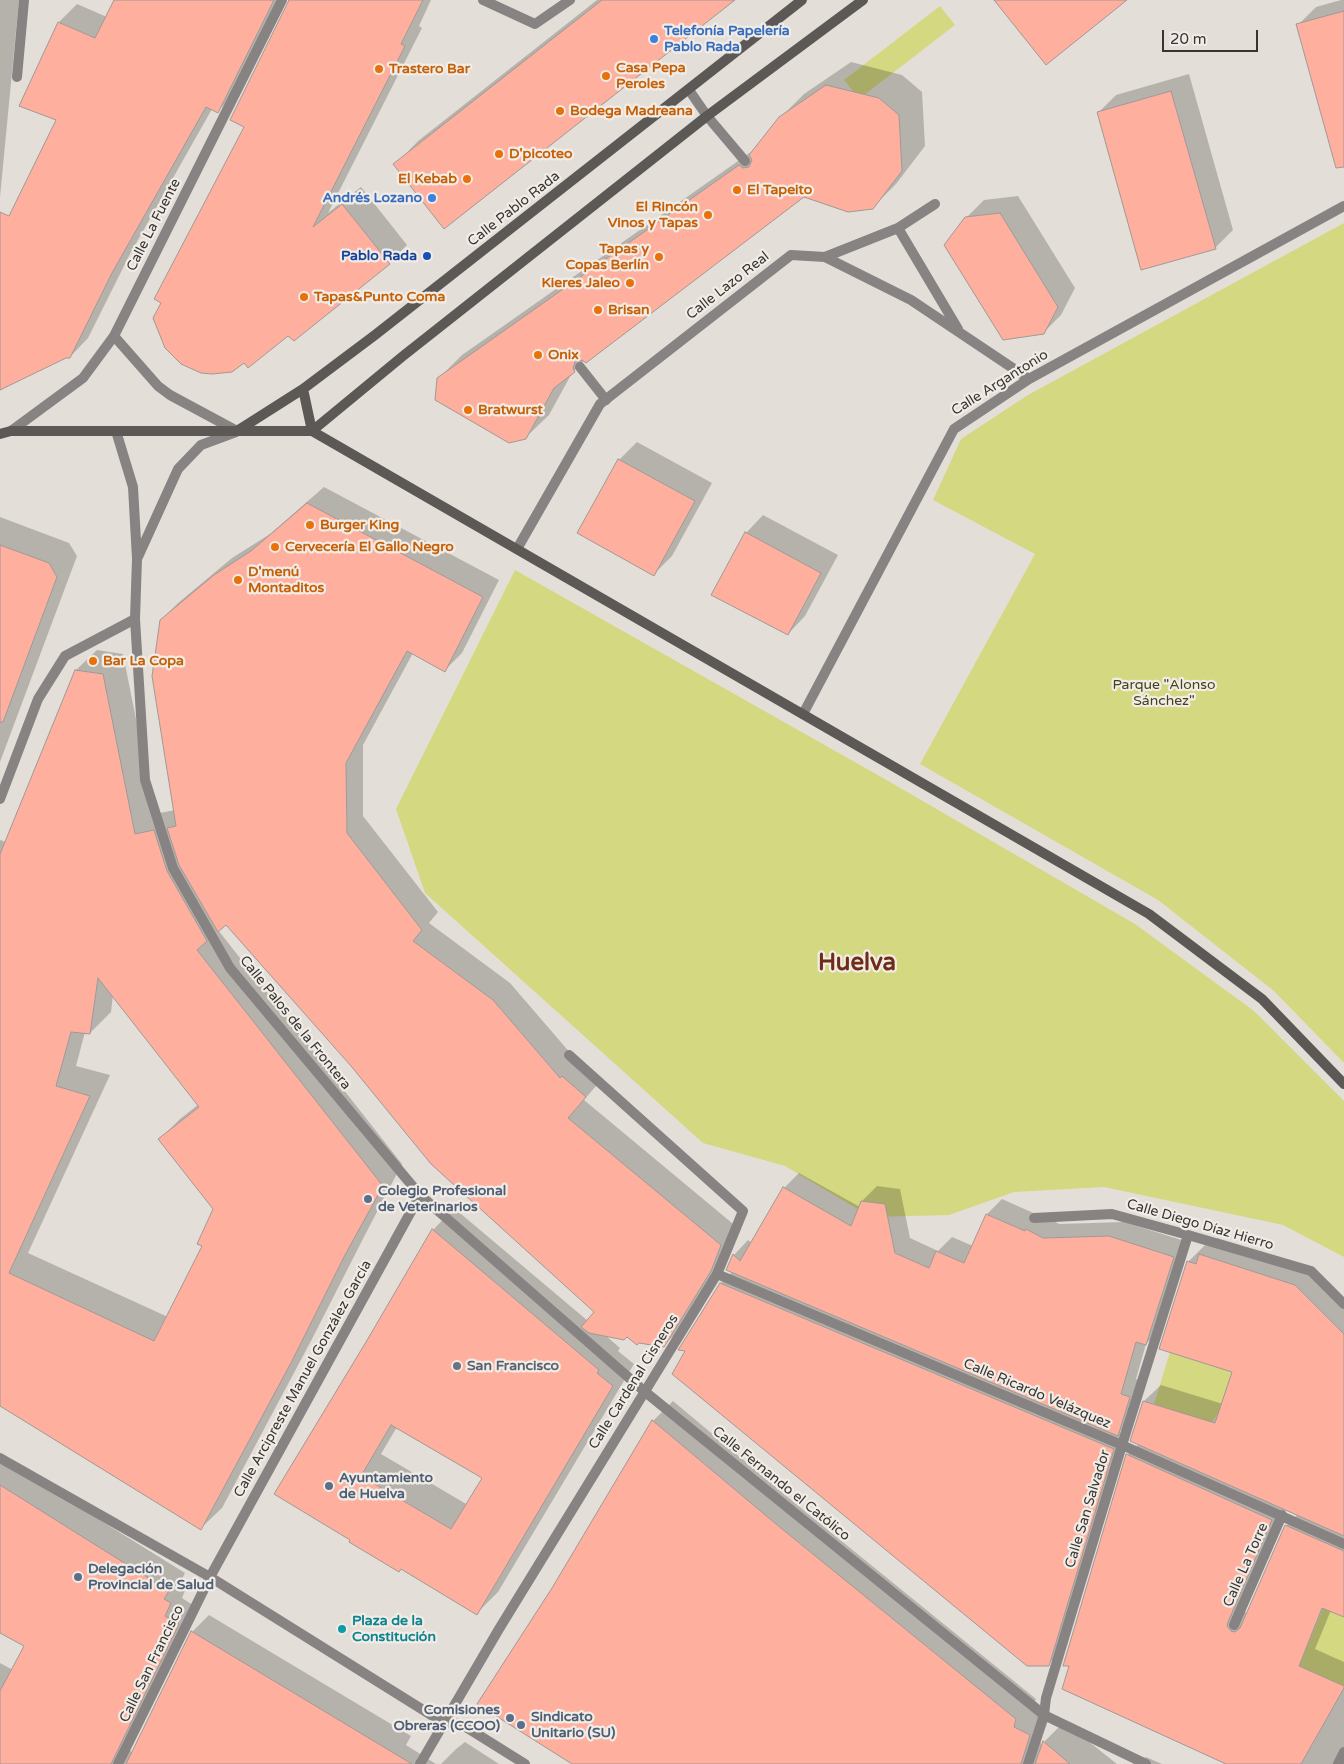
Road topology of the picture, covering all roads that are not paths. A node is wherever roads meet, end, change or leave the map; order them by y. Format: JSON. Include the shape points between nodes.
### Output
{"nodes":[{"id":1,"x":24,"y":0,"type":"edge"},
{"id":2,"x":282,"y":0,"type":"edge"},
{"id":3,"x":483,"y":0,"type":"edge"},
{"id":4,"x":570,"y":0,"type":"edge"},
{"id":5,"x":802,"y":0,"type":"edge"},
{"id":6,"x":863,"y":0,"type":"edge"},
{"id":7,"x":17,"y":77,"type":"dead end"},
{"id":8,"x":689,"y":90,"type":"junction"},
{"id":9,"x":707,"y":116,"type":"junction"},
{"id":10,"x":745,"y":161,"type":"dead end"},
{"id":11,"x":934,"y":204,"type":"dead end"},
{"id":12,"x":1344,"y":206,"type":"edge"},
{"id":13,"x":898,"y":228,"type":"junction"},
{"id":14,"x":825,"y":257,"type":"junction"},
{"id":15,"x":959,"y":332,"type":"junction"},
{"id":16,"x":114,"y":336,"type":"junction"},
{"id":17,"x":580,"y":367,"type":"dead end"},
{"id":18,"x":1029,"y":379,"type":"junction"},
{"id":19,"x":303,"y":389,"type":"junction"},
{"id":20,"x":606,"y":400,"type":"junction"},
{"id":21,"x":11,"y":431,"type":"junction"},
{"id":22,"x":116,"y":431,"type":"junction"},
{"id":23,"x":237,"y":431,"type":"junction"},
{"id":24,"x":312,"y":431,"type":"junction"},
{"id":25,"x":0,"y":434,"type":"edge"},
{"id":26,"x":517,"y":550,"type":"junction"},
{"id":27,"x":137,"y":559,"type":"junction"},
{"id":28,"x":134,"y":619,"type":"junction"},
{"id":29,"x":803,"y":714,"type":"junction"},
{"id":30,"x":0,"y":799,"type":"edge"},
{"id":31,"x":569,"y":1055,"type":"dead end"},
{"id":32,"x":1344,"y":1084,"type":"edge"},
{"id":33,"x":420,"y":1195,"type":"junction"},
{"id":34,"x":1034,"y":1218,"type":"dead end"},
{"id":35,"x":1188,"y":1235,"type":"junction"},
{"id":36,"x":717,"y":1274,"type":"junction"},
{"id":37,"x":1344,"y":1304,"type":"edge"},
{"id":38,"x":644,"y":1391,"type":"junction"},
{"id":39,"x":1122,"y":1444,"type":"junction"},
{"id":40,"x":0,"y":1458,"type":"edge"},
{"id":41,"x":1282,"y":1515,"type":"junction"},
{"id":42,"x":1344,"y":1544,"type":"edge"},
{"id":43,"x":210,"y":1577,"type":"junction"},
{"id":44,"x":1234,"y":1626,"type":"dead end"},
{"id":45,"x":1044,"y":1715,"type":"junction"},
{"id":46,"x":444,"y":1723,"type":"junction"},
{"id":47,"x":1344,"y":1752,"type":"edge"},
{"id":48,"x":118,"y":1764,"type":"edge"},
{"id":49,"x":420,"y":1764,"type":"edge"},
{"id":50,"x":524,"y":1764,"type":"edge"},
{"id":51,"x":1028,"y":1764,"type":"edge"},
{"id":52,"x":1146,"y":1764,"type":"edge"},
{"id":53,"x":1338,"y":1764,"type":"edge"}],
"edges":[{"from":1,"to":7,"type":"street"},
{"from":2,"to":16,"type":"street","name":"Calle La Fuente"},
{"from":3,"to":4,"type":"street","via":[[535,24]]},
{"from":5,"to":8,"type":"street","name":"Calle Pablo Rada"},
{"from":6,"to":9,"type":"street"},
{"from":8,"to":9,"type":"street"},
{"from":8,"to":19,"type":"street","name":"Calle Pablo Rada"},
{"from":9,"to":10,"type":"street"},
{"from":9,"to":24,"type":"street"},
{"from":11,"to":13,"type":"street"},
{"from":12,"to":18,"type":"street","name":"Calle Argantonio"},
{"from":13,"to":14,"type":"street"},
{"from":13,"to":15,"type":"street"},
{"from":14,"to":15,"type":"street","name":"Calle Lazo Real","via":[[911,300]]},
{"from":14,"to":20,"type":"street","name":"Calle Lazo Real","via":[[791,255]]},
{"from":15,"to":18,"type":"street","name":"Calle Lazo Real"},
{"from":16,"to":21,"type":"street","name":"Calle La Fuente","via":[[83,378]]},
{"from":16,"to":23,"type":"street","via":[[158,386]]},
{"from":17,"to":20,"type":"street"},
{"from":18,"to":29,"type":"street","name":"Calle Argantonio","via":[[954,429]]},
{"from":19,"to":23,"type":"street","name":"Calle Pablo Rada"},
{"from":19,"to":24,"type":"street"},
{"from":20,"to":26,"type":"street","name":"Calle Lazo Real","via":[[600,404]]},
{"from":21,"to":22,"type":"street"},
{"from":21,"to":25,"type":"street"},
{"from":22,"to":23,"type":"street"},
{"from":22,"to":27,"type":"street","name":"Calle Palos de la Frontera","via":[[133,487]]},
{"from":23,"to":24,"type":"street"},
{"from":23,"to":27,"type":"street","via":[[202,445],[178,470]]},
{"from":24,"to":26,"type":"street"},
{"from":26,"to":29,"type":"street"},
{"from":27,"to":28,"type":"street","name":"Calle Palos de la Frontera"},
{"from":28,"to":30,"type":"street","via":[[65,656],[38,699]]},
{"from":28,"to":33,"type":"street","name":"Calle Palos de la Frontera","via":[[145,780],[173,868],[230,968]]},
{"from":29,"to":32,"type":"street","via":[[1149,914],[1262,999]]},
{"from":31,"to":36,"type":"street","name":"Calle Cardenal Cisneros","via":[[743,1212]]},
{"from":33,"to":38,"type":"street","name":"Calle Fernando el Católico"},
{"from":33,"to":43,"type":"street","name":"Calle Arcipreste Manuel González García"},
{"from":34,"to":35,"type":"street","name":"Calle Diego Díaz Hierro","via":[[1112,1214]]},
{"from":35,"to":37,"type":"street","name":"Calle Diego Díaz Hierro","via":[[1311,1271]]},
{"from":35,"to":39,"type":"street","name":"Calle San Salvador"},
{"from":36,"to":38,"type":"street","name":"Calle Cardenal Cisneros"},
{"from":36,"to":39,"type":"street","name":"Calle Ricardo Velázquez"},
{"from":38,"to":45,"type":"street","name":"Calle Fernando el Católico"},
{"from":38,"to":46,"type":"street","name":"Calle Cardenal Cisneros"},
{"from":39,"to":41,"type":"street","name":"Calle Ricardo Velázquez"},
{"from":39,"to":45,"type":"street","name":"Calle San Salvador","via":[[1046,1698]]},
{"from":40,"to":43,"type":"street"},
{"from":41,"to":42,"type":"street","name":"Calle Ricardo Velázquez"},
{"from":41,"to":44,"type":"street","name":"Calle La Torre"},
{"from":43,"to":46,"type":"street"},
{"from":43,"to":48,"type":"street","name":"Calle San Francisco"},
{"from":45,"to":51,"type":"street","name":"Calle San Salvador"},
{"from":45,"to":52,"type":"street","name":"Calle Fernando el Católico"},
{"from":46,"to":49,"type":"street","name":"Calle Cardenal Cisneros"},
{"from":46,"to":50,"type":"street","via":[[461,1724]]},
{"from":47,"to":53,"type":"street"}]}
